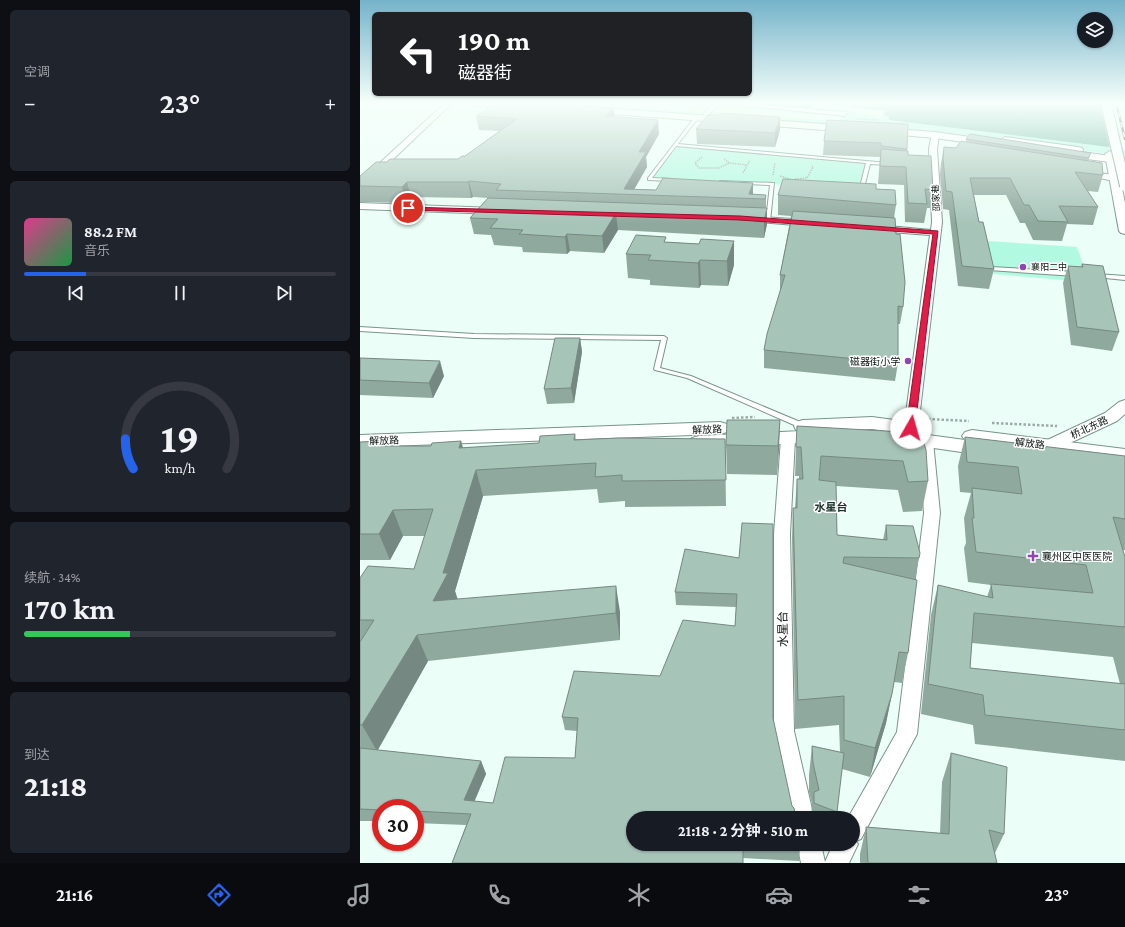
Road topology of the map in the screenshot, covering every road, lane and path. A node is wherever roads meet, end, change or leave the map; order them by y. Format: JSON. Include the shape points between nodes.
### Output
{"nodes":[{"id":1,"x":406,"y":143,"type":"edge"},
{"id":2,"x":936,"y":143,"type":"edge"},
{"id":3,"x":1001,"y":143,"type":"edge"},
{"id":4,"x":1018,"y":143,"type":"edge"},
{"id":5,"x":1115,"y":143,"type":"edge"},
{"id":6,"x":676,"y":145,"type":"joint"},
{"id":7,"x":754,"y":152,"type":"junction"},
{"id":8,"x":707,"y":155,"type":"dead end"},
{"id":9,"x":1125,"y":156,"type":"edge"},
{"id":10,"x":1110,"y":157,"type":"junction"},
{"id":11,"x":723,"y":158,"type":"dead end"},
{"id":12,"x":1125,"y":161,"type":"edge"},
{"id":13,"x":779,"y":162,"type":"dead end"},
{"id":14,"x":729,"y":163,"type":"junction"},
{"id":15,"x":807,"y":163,"type":"dead end"},
{"id":16,"x":868,"y":163,"type":"junction"},
{"id":17,"x":890,"y":164,"type":"edge"},
{"id":18,"x":747,"y":165,"type":"junction"},
{"id":19,"x":1075,"y":171,"type":"edge"},
{"id":20,"x":1114,"y":178,"type":"junction"},
{"id":21,"x":678,"y":180,"type":"edge"},
{"id":22,"x":794,"y":180,"type":"junction"},
{"id":23,"x":715,"y":182,"type":"edge"},
{"id":24,"x":738,"y":182,"type":"junction"},
{"id":25,"x":772,"y":184,"type":"junction"},
{"id":26,"x":792,"y":185,"type":"joint"},
{"id":27,"x":360,"y":186,"type":"edge"},
{"id":28,"x":1125,"y":186,"type":"edge"},
{"id":29,"x":854,"y":188,"type":"edge"},
{"id":30,"x":360,"y":206,"type":"edge"},
{"id":31,"x":503,"y":211,"type":"edge"},
{"id":32,"x":740,"y":218,"type":"edge"},
{"id":33,"x":768,"y":220,"type":"junction"},
{"id":34,"x":821,"y":224,"type":"edge"},
{"id":35,"x":867,"y":228,"type":"edge"},
{"id":36,"x":1125,"y":231,"type":"edge"},
{"id":37,"x":936,"y":233,"type":"junction"},
{"id":38,"x":987,"y":261,"type":"edge"},
{"id":39,"x":1080,"y":275,"type":"edge"},
{"id":40,"x":1087,"y":275,"type":"edge"},
{"id":41,"x":1125,"y":278,"type":"edge"},
{"id":42,"x":360,"y":329,"type":"edge"},
{"id":43,"x":1125,"y":405,"type":"edge"},
{"id":44,"x":782,"y":417,"type":"junction"},
{"id":45,"x":726,"y":418,"type":"dead end"},
{"id":46,"x":976,"y":422,"type":"dead end"},
{"id":47,"x":984,"y":422,"type":"dead end"},
{"id":48,"x":912,"y":423,"type":"junction"},
{"id":49,"x":803,"y":426,"type":"junction"},
{"id":50,"x":1088,"y":428,"type":"junction"},
{"id":51,"x":788,"y":438,"type":"junction"},
{"id":52,"x":360,"y":441,"type":"edge"},
{"id":53,"x":926,"y":441,"type":"junction"},
{"id":54,"x":1125,"y":443,"type":"edge"},
{"id":55,"x":1049,"y":446,"type":"junction"},
{"id":56,"x":360,"y":454,"type":"edge"},
{"id":57,"x":1125,"y":455,"type":"edge"},
{"id":58,"x":1125,"y":469,"type":"edge"},
{"id":59,"x":801,"y":811,"type":"edge"},
{"id":60,"x":860,"y":819,"type":"edge"},
{"id":61,"x":810,"y":851,"type":"edge"},
{"id":62,"x":842,"y":851,"type":"edge"},
{"id":63,"x":813,"y":863,"type":"edge"},
{"id":64,"x":836,"y":863,"type":"edge"}],
"edges":[{"from":1,"to":27,"type":"street"},
{"from":2,"to":37,"type":"street","name":"邵家巷","via":[[931,168]]},
{"from":3,"to":10,"type":"main road"},
{"from":4,"to":10,"type":"main road"},
{"from":5,"to":28,"type":"main road","bridge":true},
{"from":6,"to":7,"type":"lane"},
{"from":6,"to":21,"type":"lane","via":[[649,179]]},
{"from":7,"to":16,"type":"lane"},
{"from":7,"to":18,"type":"path"},
{"from":8,"to":14,"type":"path","via":[[700,157],[695,163],[699,168],[719,168]]},
{"from":9,"to":10,"type":"main road"},
{"from":10,"to":12,"type":"main road"},
{"from":10,"to":20,"type":"street"},
{"from":11,"to":14,"type":"path"},
{"from":13,"to":22,"type":"path","via":[[775,163],[772,175]]},
{"from":14,"to":18,"type":"path"},
{"from":15,"to":22,"type":"path","via":[[813,167],[806,178]]},
{"from":16,"to":17,"type":"lane"},
{"from":16,"to":29,"type":"lane","via":[[862,188]]},
{"from":18,"to":24,"type":"path"},
{"from":19,"to":20,"type":"street"},
{"from":20,"to":36,"type":"street"},
{"from":22,"to":26,"type":"path"},
{"from":23,"to":24,"type":"lane"},
{"from":24,"to":25,"type":"lane"},
{"from":25,"to":26,"type":"lane"},
{"from":25,"to":33,"type":"lane"},
{"from":30,"to":31,"type":"street"},
{"from":32,"to":33,"type":"street"},
{"from":33,"to":34,"type":"street"},
{"from":35,"to":37,"type":"street"},
{"from":37,"to":48,"type":"street","name":"邵家巷"},
{"from":38,"to":39,"type":"lane","via":[[989,268]]},
{"from":40,"to":41,"type":"lane"},
{"from":42,"to":44,"type":"lane","via":[[474,336],[664,338],[657,369],[690,377]]},
{"from":43,"to":50,"type":"street","name":"桥北东路","via":[[1111,417]]},
{"from":44,"to":45,"type":"path"},
{"from":44,"to":49,"type":"lane"},
{"from":46,"to":48,"type":"path"},
{"from":47,"to":50,"type":"path"},
{"from":48,"to":49,"type":"main road","name":"解放路"},
{"from":48,"to":55,"type":"main road","name":"解放路"},
{"from":49,"to":52,"type":"main road","name":"解放路"},
{"from":50,"to":55,"type":"street","name":"桥北东路"},
{"from":51,"to":53,"type":"main road","name":"解放路","via":[[871,434]]},
{"from":51,"to":56,"type":"main road","name":"解放路"},
{"from":51,"to":59,"type":"street","name":"水星台","via":[[782,534],[784,731]]},
{"from":53,"to":58,"type":"main road","name":"解放路"},
{"from":53,"to":60,"type":"street","via":[[932,513],[907,734]]},
{"from":54,"to":55,"type":"main road"},
{"from":55,"to":57,"type":"main road","name":"解放路"},
{"from":61,"to":63,"type":"street"},
{"from":62,"to":64,"type":"street"}]}
